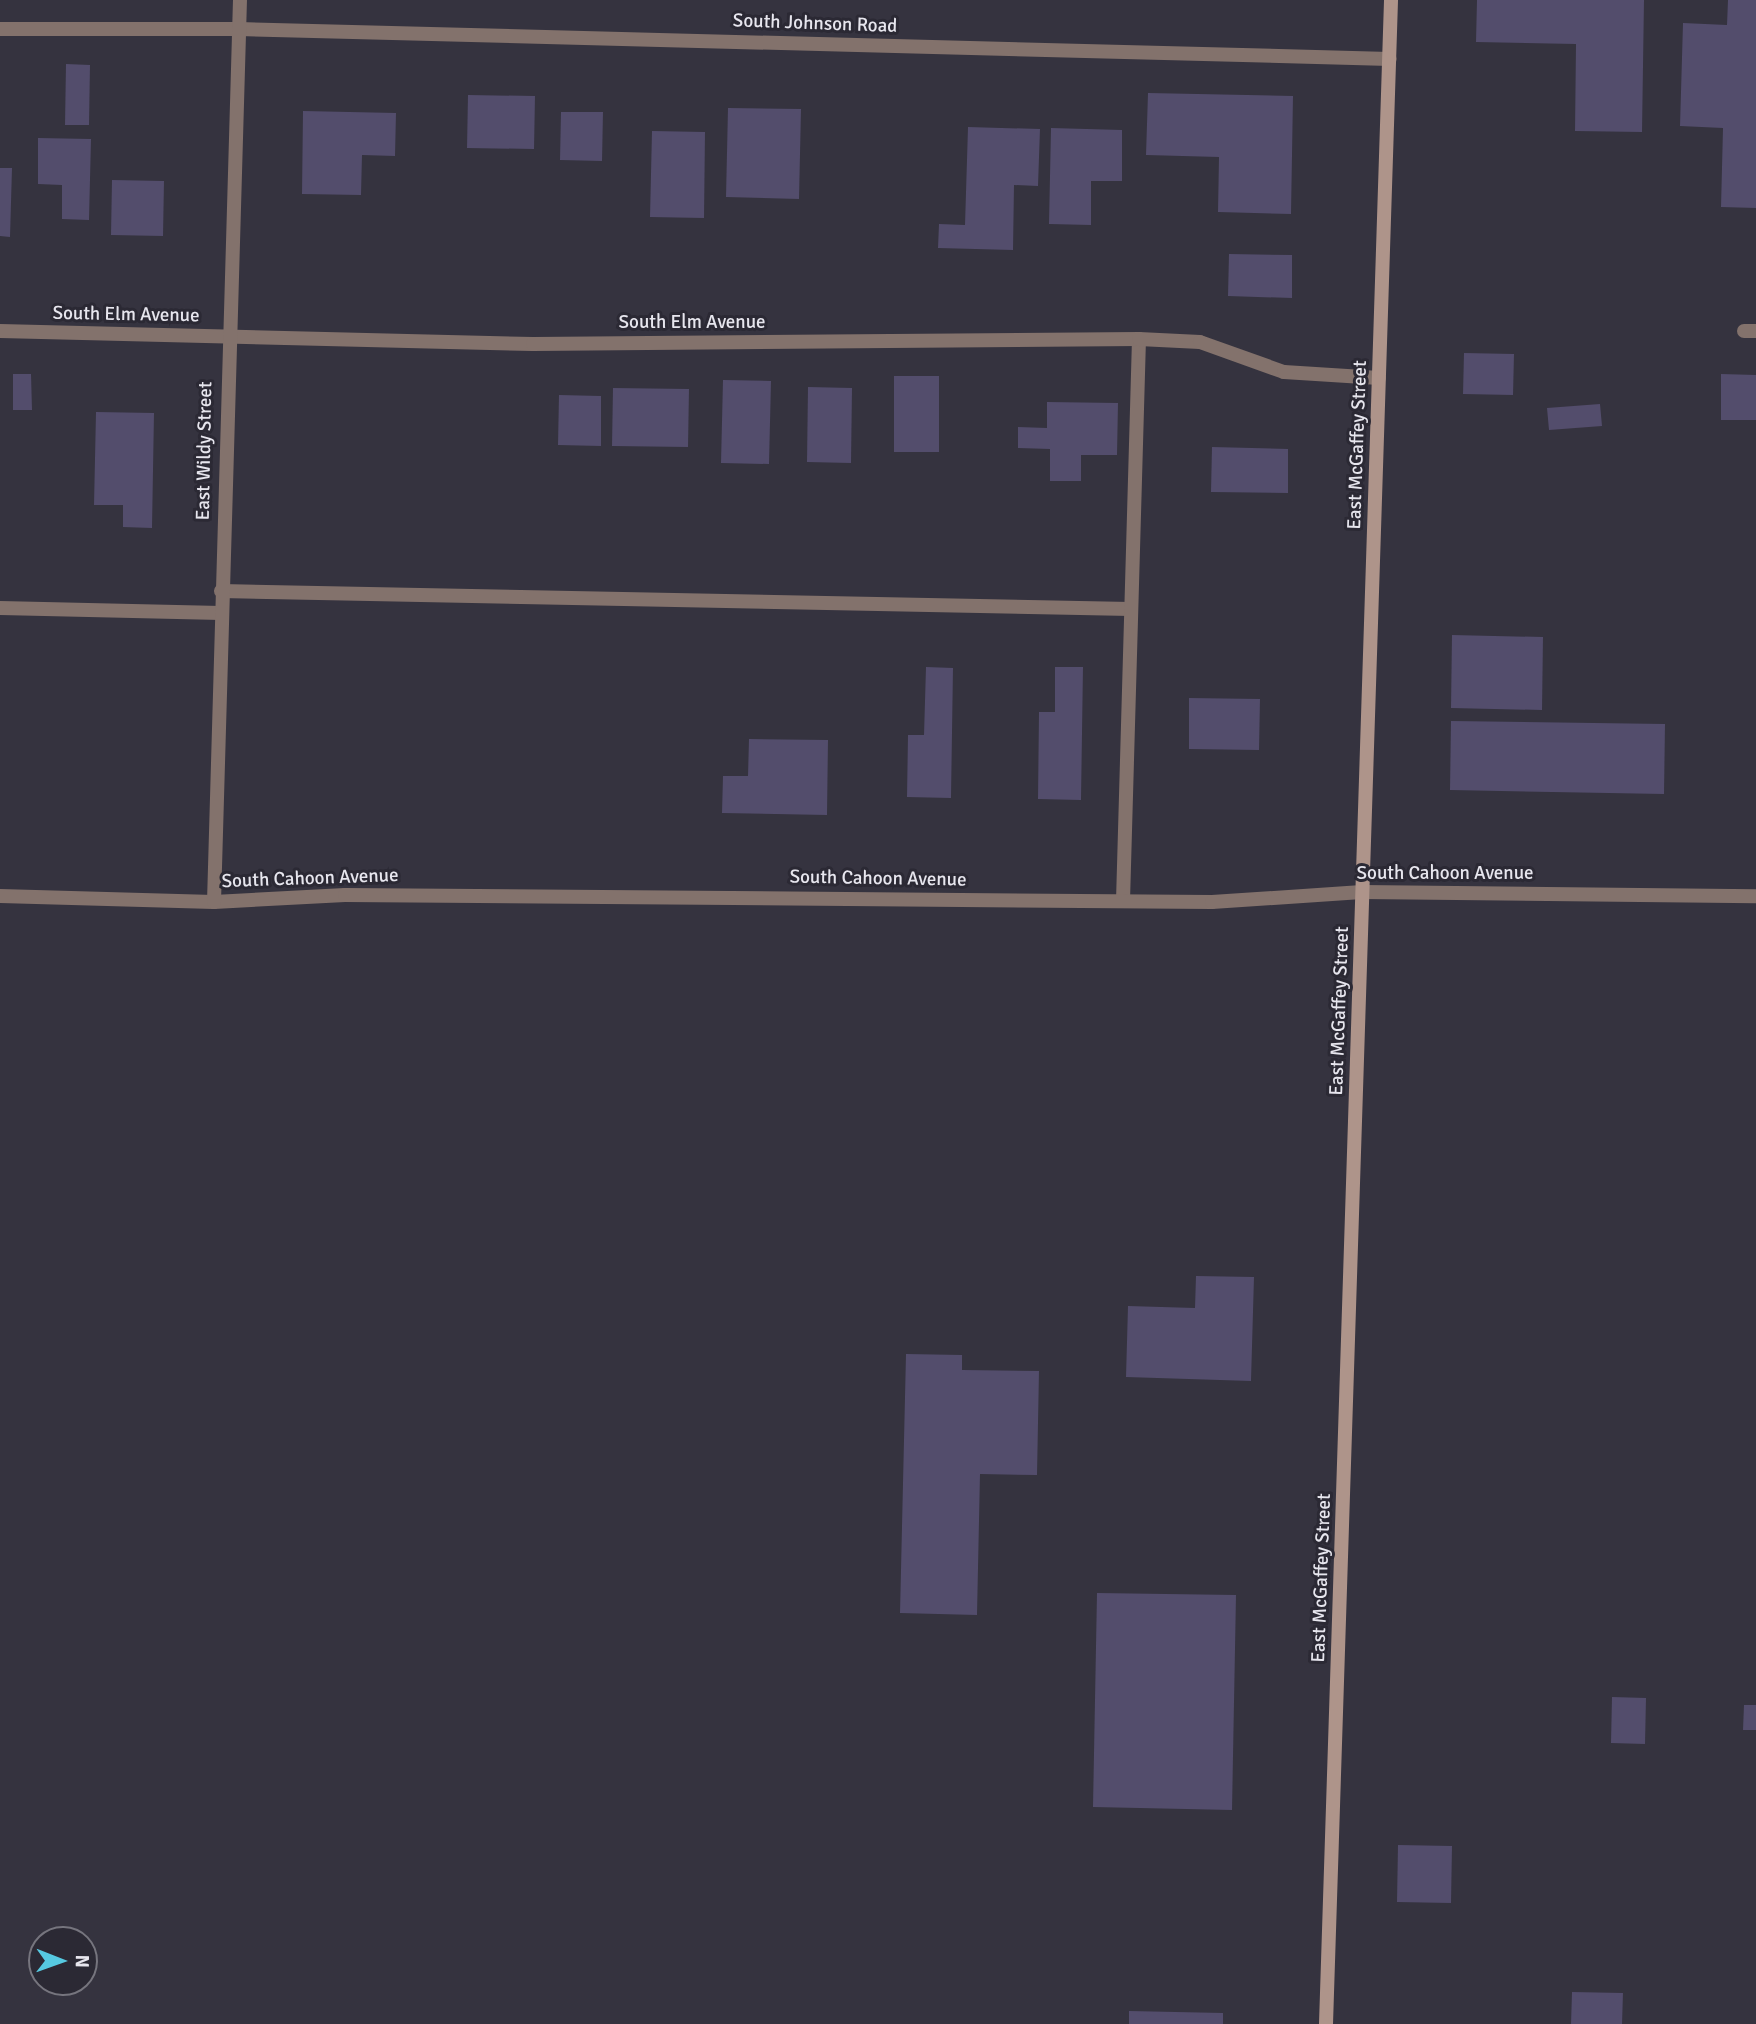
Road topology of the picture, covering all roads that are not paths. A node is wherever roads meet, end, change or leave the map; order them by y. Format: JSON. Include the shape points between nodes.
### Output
{"nodes":[{"id":1,"x":240,"y":0,"type":"edge"},
{"id":2,"x":1391,"y":0,"type":"edge"},
{"id":3,"x":0,"y":29,"type":"edge"},
{"id":4,"x":239,"y":29,"type":"junction"},
{"id":5,"x":1390,"y":59,"type":"junction"},
{"id":6,"x":0,"y":331,"type":"edge"},
{"id":7,"x":227,"y":337,"type":"junction"},
{"id":8,"x":1139,"y":339,"type":"junction"},
{"id":9,"x":1379,"y":378,"type":"junction"},
{"id":10,"x":221,"y":592,"type":"junction"},
{"id":11,"x":0,"y":608,"type":"edge"},
{"id":12,"x":1131,"y":609,"type":"junction"},
{"id":13,"x":221,"y":612,"type":"junction"},
{"id":14,"x":1363,"y":892,"type":"junction"},
{"id":15,"x":0,"y":896,"type":"edge"},
{"id":16,"x":1756,"y":896,"type":"edge"},
{"id":17,"x":1123,"y":901,"type":"junction"},
{"id":18,"x":214,"y":902,"type":"junction"},
{"id":19,"x":1326,"y":2024,"type":"edge"}],
"edges":[{"from":1,"to":4,"type":"street","name":"East Wildy Street"},
{"from":2,"to":5,"type":"main road","name":"East McGaffey Street"},
{"from":3,"to":4,"type":"street","name":"South Johnson Road"},
{"from":4,"to":5,"type":"street","name":"South Johnson Road"},
{"from":4,"to":7,"type":"street","name":"East Wildy Street"},
{"from":5,"to":9,"type":"main road","name":"East McGaffey Street"},
{"from":6,"to":7,"type":"street","name":"South Elm Avenue"},
{"from":7,"to":8,"type":"street","name":"South Elm Avenue","via":[[534,344]]},
{"from":7,"to":10,"type":"street","name":"East Wildy Street"},
{"from":8,"to":9,"type":"street","name":"South Elm Avenue","via":[[1200,342],[1284,372]]},
{"from":8,"to":12,"type":"street"},
{"from":9,"to":14,"type":"main road","name":"East McGaffey Street"},
{"from":10,"to":12,"type":"street"},
{"from":10,"to":13,"type":"street","name":"East Wildy Street"},
{"from":11,"to":13,"type":"street"},
{"from":12,"to":17,"type":"street"},
{"from":13,"to":18,"type":"street","name":"East Wildy Street"},
{"from":14,"to":16,"type":"street","name":"South Cahoon Avenue"},
{"from":14,"to":17,"type":"street","name":"South Cahoon Avenue","via":[[1212,902]]},
{"from":14,"to":19,"type":"main road","name":"East McGaffey Street"},
{"from":15,"to":18,"type":"street","name":"South Cahoon Avenue"},
{"from":17,"to":18,"type":"street","name":"South Cahoon Avenue","via":[[345,895]]}]}
